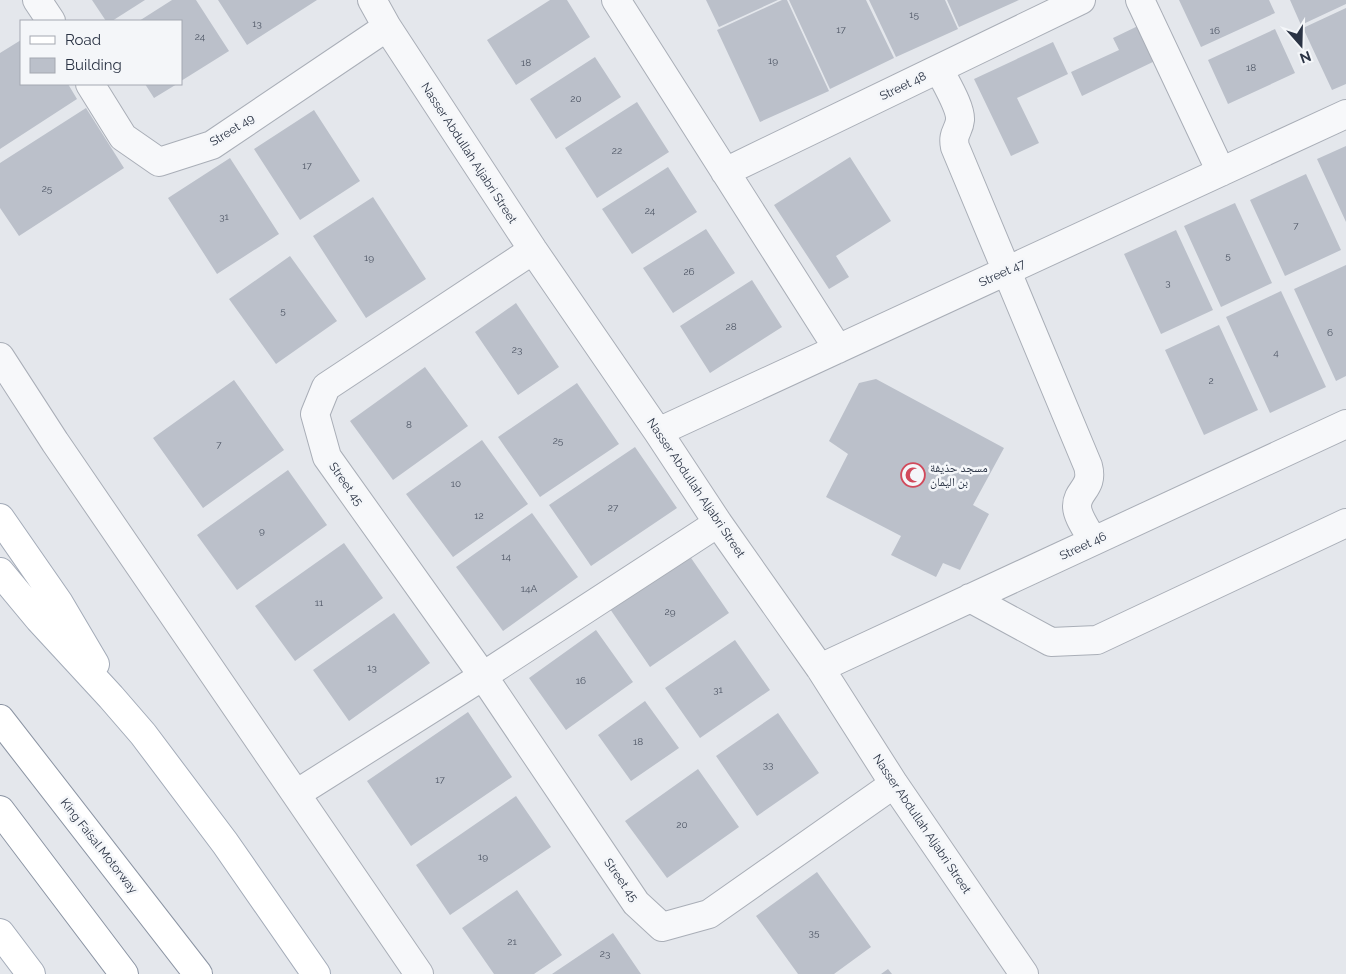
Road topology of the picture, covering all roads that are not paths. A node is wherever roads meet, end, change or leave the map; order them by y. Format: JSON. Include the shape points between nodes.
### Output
{"nodes":[{"id":1,"x":37,"y":0,"type":"edge"},
{"id":2,"x":372,"y":0,"type":"edge"},
{"id":3,"x":616,"y":0,"type":"edge"},
{"id":4,"x":1081,"y":0,"type":"edge"},
{"id":5,"x":1140,"y":0,"type":"edge"},
{"id":6,"x":50,"y":20,"type":"edge"},
{"id":7,"x":388,"y":27,"type":"junction"},
{"id":8,"x":939,"y":69,"type":"junction"},
{"id":9,"x":91,"y":85,"type":"edge"},
{"id":10,"x":1346,"y":114,"type":"edge"},
{"id":11,"x":725,"y":172,"type":"junction"},
{"id":12,"x":1221,"y":172,"type":"junction"},
{"id":13,"x":533,"y":250,"type":"junction"},
{"id":14,"x":1007,"y":271,"type":"junction"},
{"id":15,"x":838,"y":349,"type":"junction"},
{"id":16,"x":0,"y":357,"type":"edge"},
{"id":17,"x":1346,"y":424,"type":"edge"},
{"id":18,"x":658,"y":432,"type":"junction"},
{"id":19,"x":0,"y":518,"type":"edge"},
{"id":20,"x":718,"y":523,"type":"junction"},
{"id":21,"x":1346,"y":523,"type":"edge"},
{"id":22,"x":1093,"y":541,"type":"junction"},
{"id":23,"x":0,"y":572,"type":"edge"},
{"id":24,"x":970,"y":598,"type":"junction"},
{"id":25,"x":820,"y":668,"type":"junction"},
{"id":26,"x":483,"y":676,"type":"junction"},
{"id":27,"x":111,"y":697,"type":"junction"},
{"id":28,"x":0,"y":718,"type":"edge"},
{"id":29,"x":894,"y":784,"type":"junction"},
{"id":30,"x":296,"y":794,"type":"junction"},
{"id":31,"x":0,"y":810,"type":"edge"},
{"id":32,"x":0,"y":933,"type":"edge"},
{"id":33,"x":32,"y":974,"type":"edge"},
{"id":34,"x":124,"y":974,"type":"edge"},
{"id":35,"x":198,"y":974,"type":"edge"},
{"id":36,"x":316,"y":974,"type":"edge"},
{"id":37,"x":419,"y":974,"type":"edge"},
{"id":38,"x":1024,"y":974,"type":"edge"}],
"edges":[{"from":1,"to":6,"type":"street"},
{"from":2,"to":7,"type":"street","name":"Nasser Abdullah Aljabri Street"},
{"from":3,"to":11,"type":"street"},
{"from":4,"to":8,"type":"street","name":"Street 48"},
{"from":5,"to":12,"type":"street"},
{"from":7,"to":9,"type":"street","name":"Street 49","via":[[212,145],[158,162],[123,137]]},
{"from":7,"to":13,"type":"street","name":"Nasser Abdullah Aljabri Street"},
{"from":8,"to":11,"type":"street","name":"Street 48"},
{"from":8,"to":14,"type":"street","via":[[959,112],[954,147]]},
{"from":10,"to":12,"type":"street","name":"Street 47"},
{"from":11,"to":15,"type":"street"},
{"from":12,"to":14,"type":"street","name":"Street 47"},
{"from":13,"to":18,"type":"street","name":"Nasser Abdullah Aljabri Street"},
{"from":13,"to":26,"type":"street","name":"Street 45","via":[[326,386],[314,414],[327,457]]},
{"from":14,"to":15,"type":"street","name":"Street 47"},
{"from":14,"to":22,"type":"street","via":[[1088,466],[1089,479],[1077,508]]},
{"from":15,"to":18,"type":"street","name":"Street 47"},
{"from":16,"to":30,"type":"street"},
{"from":17,"to":22,"type":"street","name":"Street 46"},
{"from":18,"to":20,"type":"street","name":"Nasser Abdullah Aljabri Street"},
{"from":19,"to":27,"type":"main road","via":[[59,603]]},
{"from":20,"to":25,"type":"street","name":"Nasser Abdullah Aljabri Street"},
{"from":20,"to":26,"type":"street"},
{"from":21,"to":24,"type":"street","via":[[1097,640],[1051,642]]},
{"from":22,"to":24,"type":"street","name":"Street 46"},
{"from":23,"to":27,"type":"main road"},
{"from":24,"to":25,"type":"street","name":"Street 46"},
{"from":25,"to":29,"type":"street","name":"Nasser Abdullah Aljabri Street"},
{"from":26,"to":29,"type":"street","name":"Street 45","via":[[636,903],[662,926],[709,914]]},
{"from":26,"to":30,"type":"street"},
{"from":27,"to":36,"type":"main road","via":[[185,788]]},
{"from":28,"to":35,"type":"main road","name":"King Faisal Motorway"},
{"from":29,"to":38,"type":"street","name":"Nasser Abdullah Aljabri Street"},
{"from":30,"to":37,"type":"street"},
{"from":31,"to":34,"type":"main road"},
{"from":32,"to":33,"type":"main road"}]}
